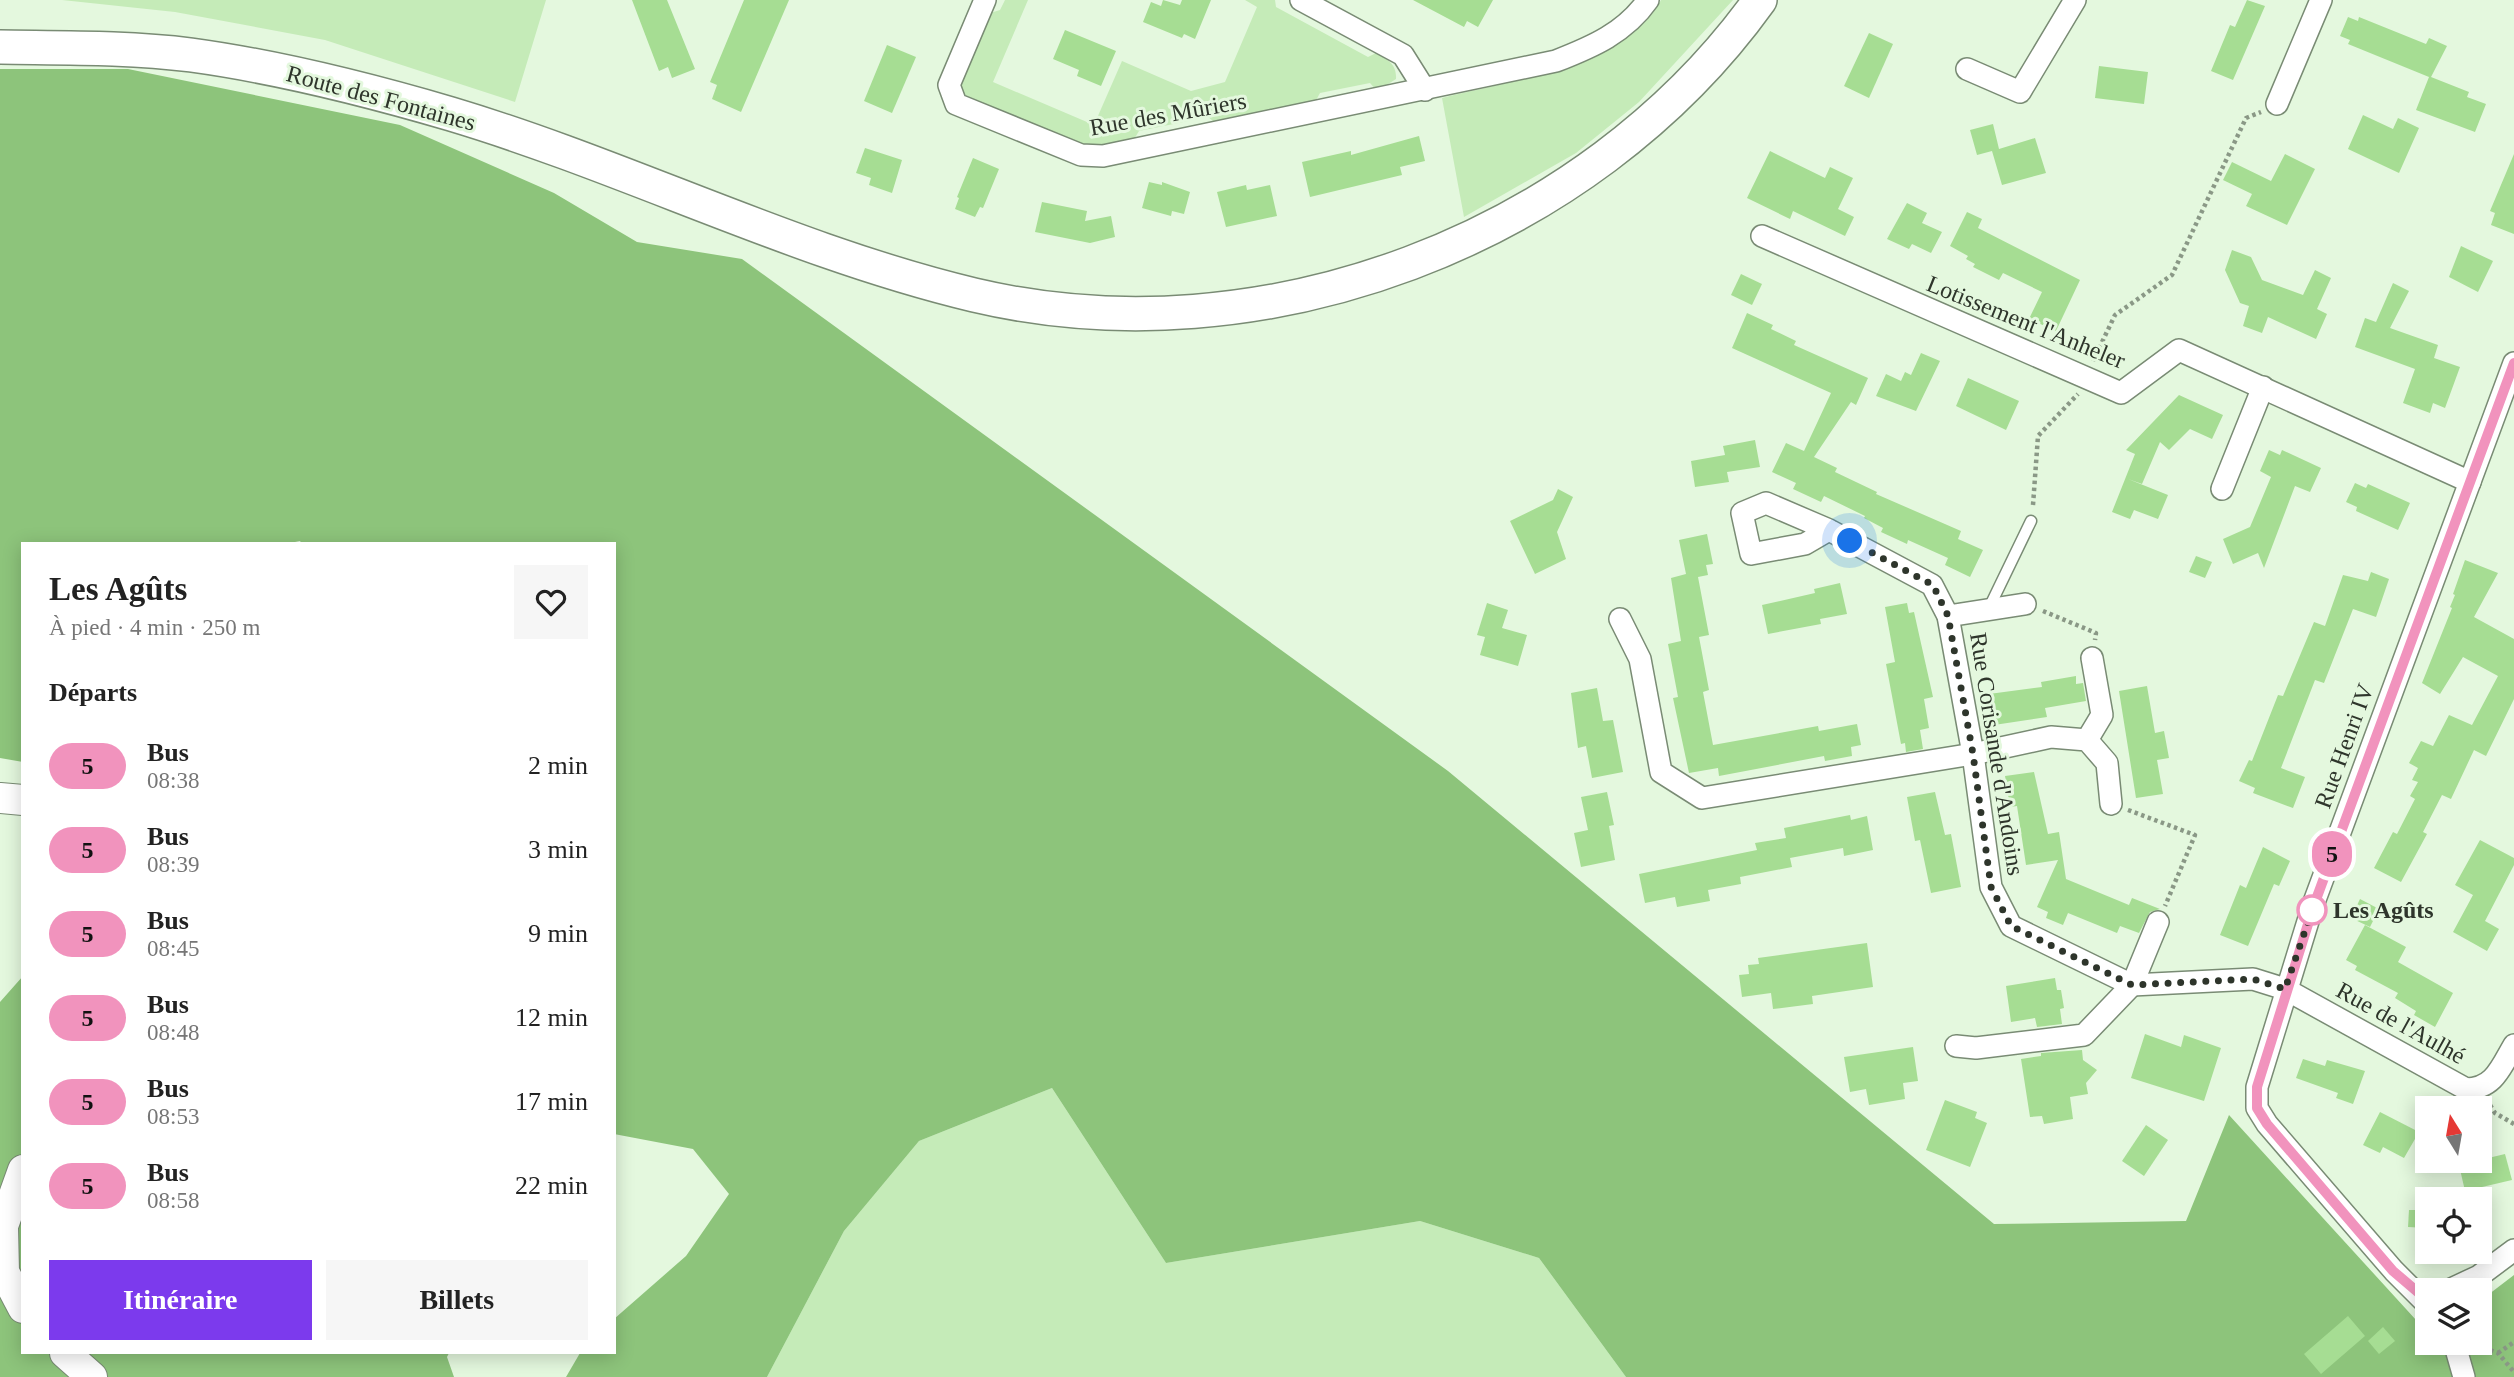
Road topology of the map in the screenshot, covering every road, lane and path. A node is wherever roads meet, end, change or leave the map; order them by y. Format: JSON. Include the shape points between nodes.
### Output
{"nodes":[{"id":1,"x":985,"y":0,"type":"edge"},
{"id":2,"x":1301,"y":0,"type":"edge"},
{"id":3,"x":1648,"y":0,"type":"edge"},
{"id":4,"x":1760,"y":0,"type":"edge"},
{"id":5,"x":2075,"y":0,"type":"edge"},
{"id":6,"x":2321,"y":0,"type":"edge"},
{"id":7,"x":0,"y":47,"type":"edge"},
{"id":8,"x":1967,"y":69,"type":"dead end"},
{"id":9,"x":1425,"y":90,"type":"junction"},
{"id":10,"x":2277,"y":104,"type":"joint"},
{"id":11,"x":1762,"y":236,"type":"dead end"},
{"id":12,"x":2172,"y":275,"type":"dead end"},
{"id":13,"x":2514,"y":363,"type":"edge"},
{"id":14,"x":2263,"y":387,"type":"junction"},
{"id":15,"x":2470,"y":482,"type":"junction"},
{"id":16,"x":2222,"y":489,"type":"dead end"},
{"id":17,"x":2031,"y":521,"type":"dead end"},
{"id":18,"x":1829,"y":530,"type":"dead end"},
{"id":19,"x":2025,"y":604,"type":"joint"},
{"id":20,"x":1988,"y":610,"type":"junction"},
{"id":21,"x":1948,"y":616,"type":"junction"},
{"id":22,"x":1620,"y":619,"type":"dead end"},
{"id":23,"x":2092,"y":658,"type":"joint"},
{"id":24,"x":2087,"y":740,"type":"junction"},
{"id":25,"x":1973,"y":754,"type":"junction"},
{"id":26,"x":0,"y":798,"type":"edge"},
{"id":27,"x":21,"y":800,"type":"edge"},
{"id":28,"x":2111,"y":804,"type":"joint"},
{"id":29,"x":2158,"y":922,"type":"joint"},
{"id":30,"x":2132,"y":985,"type":"junction"},
{"id":31,"x":2285,"y":989,"type":"junction"},
{"id":32,"x":2514,"y":1045,"type":"edge"},
{"id":33,"x":1955,"y":1046,"type":"dead end"},
{"id":34,"x":2480,"y":1089,"type":"junction"},
{"id":35,"x":2514,"y":1124,"type":"edge"},
{"id":36,"x":21,"y":1176,"type":"edge"},
{"id":37,"x":2514,"y":1250,"type":"edge"},
{"id":38,"x":2475,"y":1278,"type":"edge"},
{"id":39,"x":2415,"y":1291,"type":"edge"},
{"id":40,"x":21,"y":1304,"type":"edge"},
{"id":41,"x":2514,"y":1342,"type":"edge"},
{"id":42,"x":2492,"y":1351,"type":"edge"},
{"id":43,"x":2498,"y":1353,"type":"junction"},
{"id":44,"x":66,"y":1354,"type":"edge"},
{"id":45,"x":2458,"y":1355,"type":"edge"},
{"id":46,"x":2514,"y":1372,"type":"edge"},
{"id":47,"x":92,"y":1377,"type":"edge"},
{"id":48,"x":2464,"y":1377,"type":"edge"}],
"edges":[{"from":1,"to":9,"type":"street","name":"Rue des Mûriers","via":[[949,85],[956,104],[1081,155],[1102,156]]},
{"from":2,"to":9,"type":"street","via":[[1404,55]]},
{"from":3,"to":9,"type":"street","name":"Rue des Mûriers","via":[[1635,19],[1596,46],[1556,61]]},
{"from":4,"to":7,"type":"main road","name":"Route des Fontaines","via":[[1689,83],[1631,135],[1559,189],[1492,228],[1377,276],[1314,293],[1176,312],[1049,308],[894,274],[466,119],[309,75],[188,54]]},
{"from":5,"to":8,"type":"street","via":[[2020,92]]},
{"from":6,"to":10,"type":"street"},
{"from":10,"to":12,"type":"path","via":[[2246,118]]},
{"from":11,"to":14,"type":"street","name":"Lotissement l'Anheler","via":[[2121,393],[2179,349]]},
{"from":13,"to":15,"type":"street","name":"Rue Henri IV"},
{"from":14,"to":15,"type":"street","name":"Lotissement l'Anheler"},
{"from":14,"to":16,"type":"street"},
{"from":15,"to":31,"type":"street","name":"Rue Henri IV"},
{"from":17,"to":20,"type":"lane"},
{"from":18,"to":21,"type":"street","name":"Rue Corisande d'Andoins","via":[[1933,585]]},
{"from":19,"to":20,"type":"street"},
{"from":19,"to":23,"type":"path","via":[[2096,633]]},
{"from":20,"to":21,"type":"street"},
{"from":21,"to":25,"type":"street","name":"Rue Corisande d'Andoins"},
{"from":22,"to":25,"type":"street","via":[[1640,659],[1661,772],[1702,798]]},
{"from":23,"to":24,"type":"street","via":[[2102,715]]},
{"from":24,"to":25,"type":"street","via":[[2051,737]]},
{"from":24,"to":28,"type":"street","via":[[2107,763]]},
{"from":25,"to":30,"type":"street","name":"Rue Corisande d'Andoins","via":[[1991,887],[2011,926]]},
{"from":26,"to":27,"type":"street"},
{"from":28,"to":29,"type":"path","via":[[2196,835]]},
{"from":29,"to":30,"type":"street"},
{"from":30,"to":31,"type":"street","name":"Rue Corisande d'Andoins","via":[[2253,979]]},
{"from":30,"to":33,"type":"street","via":[[2084,1035],[1976,1048]]},
{"from":31,"to":34,"type":"street","name":"Rue de l'Aulhé","via":[[2466,1089]]},
{"from":31,"to":39,"type":"street","name":"Rue Henri IV","via":[[2257,1087],[2257,1108],[2393,1271]]},
{"from":32,"to":34,"type":"street","name":"Rue de l'Aulhé","via":[[2494,1079]]},
{"from":34,"to":35,"type":"path","via":[[2496,1113]]},
{"from":36,"to":40,"type":"street","via":[[4,1226],[4,1272]]},
{"from":37,"to":38,"type":"street"},
{"from":41,"to":43,"type":"path"},
{"from":42,"to":43,"type":"path"},
{"from":43,"to":46,"type":"path"},
{"from":44,"to":47,"type":"street"},
{"from":45,"to":48,"type":"street"}]}
